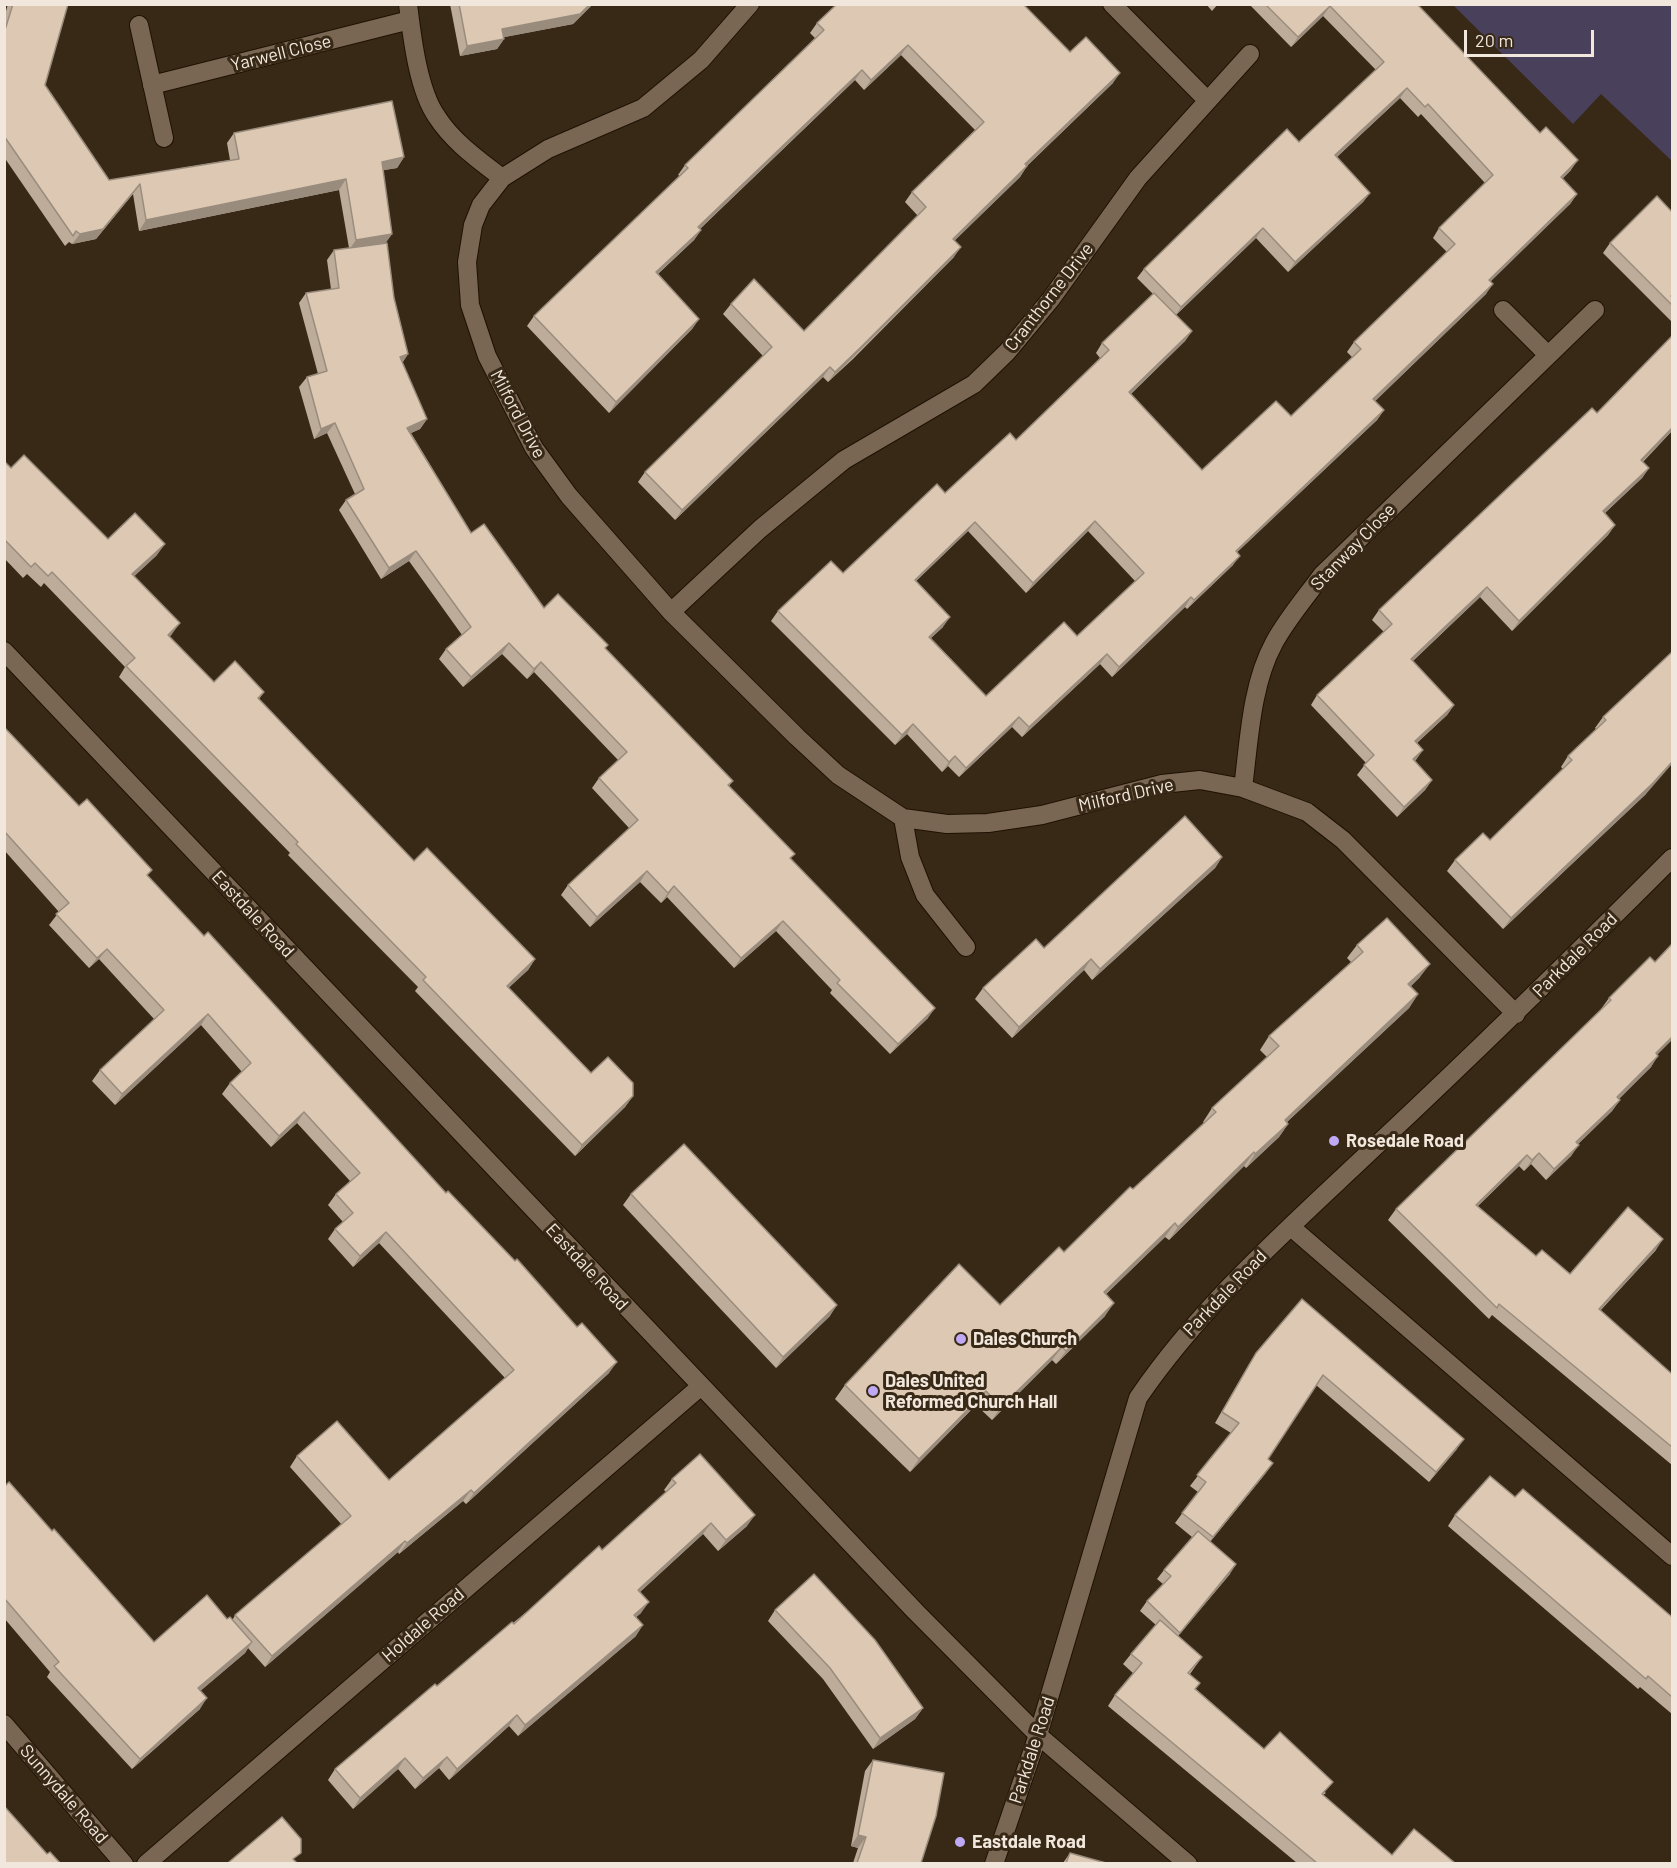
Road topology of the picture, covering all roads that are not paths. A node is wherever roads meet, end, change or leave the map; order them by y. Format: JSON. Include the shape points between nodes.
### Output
{"nodes":[{"id":1,"x":750,"y":4,"type":"edge"},
{"id":2,"x":1112,"y":4,"type":"edge"},
{"id":3,"x":409,"y":12,"type":"edge"},
{"id":4,"x":139,"y":25,"type":"dead end"},
{"id":5,"x":1250,"y":54,"type":"dead end"},
{"id":6,"x":152,"y":85,"type":"junction"},
{"id":7,"x":1207,"y":100,"type":"junction"},
{"id":8,"x":164,"y":138,"type":"dead end"},
{"id":9,"x":502,"y":177,"type":"junction"},
{"id":10,"x":1503,"y":310,"type":"dead end"},
{"id":11,"x":1595,"y":310,"type":"dead end"},
{"id":12,"x":1548,"y":355,"type":"junction"},
{"id":13,"x":671,"y":612,"type":"junction"},
{"id":14,"x":4,"y":651,"type":"edge"},
{"id":15,"x":1243,"y":788,"type":"junction"},
{"id":16,"x":903,"y":818,"type":"junction"},
{"id":17,"x":1672,"y":858,"type":"edge"},
{"id":18,"x":966,"y":947,"type":"dead end"},
{"id":19,"x":1516,"y":1014,"type":"junction"},
{"id":20,"x":1291,"y":1227,"type":"junction"},
{"id":21,"x":700,"y":1387,"type":"junction"},
{"id":22,"x":1672,"y":1556,"type":"edge"},
{"id":23,"x":4,"y":1724,"type":"edge"},
{"id":24,"x":1038,"y":1735,"type":"junction"},
{"id":25,"x":124,"y":1863,"type":"edge"},
{"id":26,"x":146,"y":1863,"type":"edge"},
{"id":27,"x":994,"y":1863,"type":"edge"},
{"id":28,"x":1188,"y":1863,"type":"edge"}],
"edges":[{"from":1,"to":9,"type":"street","name":"Milford Drive","via":[[702,60],[643,108],[548,149]]},
{"from":2,"to":7,"type":"street"},
{"from":3,"to":6,"type":"street","name":"Yarwell Close"},
{"from":3,"to":9,"type":"street","via":[[422,81],[436,117],[468,152]]},
{"from":4,"to":6,"type":"street"},
{"from":5,"to":7,"type":"street","name":"Cranthorne Drive"},
{"from":6,"to":8,"type":"street"},
{"from":7,"to":13,"type":"street","name":"Cranthorne Drive","via":[[1138,178],[1031,325],[974,384],[844,460],[759,529]]},
{"from":9,"to":13,"type":"street","name":"Milford Drive","via":[[481,205],[467,262],[470,305],[487,356],[534,448],[569,496]]},
{"from":10,"to":12,"type":"street"},
{"from":11,"to":12,"type":"street","name":"Stanway Close"},
{"from":12,"to":15,"type":"street","name":"Stanway Close","via":[[1322,575],[1298,607],[1273,644],[1259,686]]},
{"from":13,"to":16,"type":"street","name":"Milford Drive","via":[[838,775]]},
{"from":14,"to":21,"type":"street","name":"Eastdale Road"},
{"from":15,"to":16,"type":"street","name":"Milford Drive","via":[[1200,780],[1162,784],[1042,815],[987,823],[948,824]]},
{"from":15,"to":19,"type":"street","name":"Milford Drive","via":[[1307,812],[1343,840]]},
{"from":16,"to":18,"type":"street","via":[[910,856],[925,895]]},
{"from":17,"to":19,"type":"street","name":"Parkdale Road"},
{"from":19,"to":20,"type":"street","name":"Parkdale Road"},
{"from":20,"to":22,"type":"street"},
{"from":20,"to":24,"type":"street","name":"Parkdale Road","via":[[1185,1333],[1138,1398]]},
{"from":21,"to":24,"type":"street","name":"Eastdale Road"},
{"from":21,"to":26,"type":"street","name":"Holdale Road"},
{"from":23,"to":25,"type":"street","name":"Sunnydale Road"},
{"from":24,"to":27,"type":"street","name":"Parkdale Road"},
{"from":24,"to":28,"type":"street","name":"Eastdale Road"}]}
